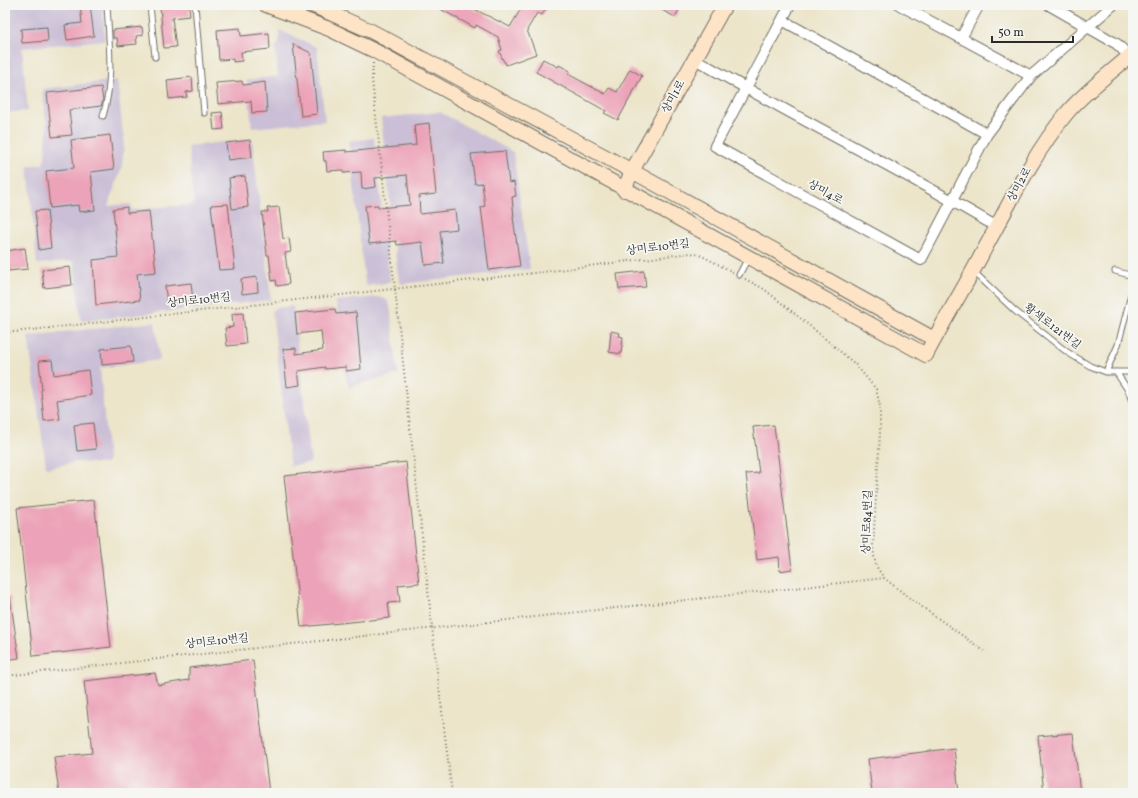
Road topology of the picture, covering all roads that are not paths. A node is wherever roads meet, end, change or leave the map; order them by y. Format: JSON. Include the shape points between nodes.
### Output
{"nodes":[{"id":1,"x":107,"y":5,"type":"edge"},
{"id":2,"x":150,"y":5,"type":"edge"},
{"id":3,"x":195,"y":5,"type":"edge"},
{"id":4,"x":266,"y":5,"type":"edge"},
{"id":5,"x":312,"y":5,"type":"edge"},
{"id":6,"x":725,"y":5,"type":"edge"},
{"id":7,"x":790,"y":5,"type":"edge"},
{"id":8,"x":900,"y":5,"type":"edge"},
{"id":9,"x":979,"y":5,"type":"edge"},
{"id":10,"x":1049,"y":5,"type":"edge"},
{"id":11,"x":1113,"y":5,"type":"edge"},
{"id":12,"x":782,"y":20,"type":"junction"},
{"id":13,"x":1088,"y":27,"type":"junction"},
{"id":14,"x":961,"y":38,"type":"junction"},
{"id":15,"x":155,"y":57,"type":"dead end"},
{"id":16,"x":1132,"y":57,"type":"edge"},
{"id":17,"x":695,"y":59,"type":"junction"},
{"id":18,"x":1030,"y":76,"type":"junction"},
{"id":19,"x":745,"y":89,"type":"junction"},
{"id":20,"x":204,"y":113,"type":"dead end"},
{"id":21,"x":103,"y":116,"type":"dead end"},
{"id":22,"x":987,"y":134,"type":"junction"},
{"id":23,"x":632,"y":171,"type":"junction"},
{"id":24,"x":624,"y":190,"type":"junction"},
{"id":25,"x":953,"y":200,"type":"junction"},
{"id":26,"x":997,"y":227,"type":"junction"},
{"id":27,"x":748,"y":258,"type":"junction"},
{"id":28,"x":973,"y":271,"type":"junction"},
{"id":29,"x":1115,"y":271,"type":"dead end"},
{"id":30,"x":739,"y":275,"type":"road end"},
{"id":31,"x":1133,"y":276,"type":"edge"},
{"id":32,"x":1133,"y":287,"type":"edge"},
{"id":33,"x":934,"y":339,"type":"junction"},
{"id":34,"x":1106,"y":372,"type":"junction"},
{"id":35,"x":1116,"y":372,"type":"junction"},
{"id":36,"x":1133,"y":372,"type":"edge"},
{"id":37,"x":1133,"y":404,"type":"edge"}],
"edges":[{"from":1,"to":21,"type":"lane","via":[[110,80]]},
{"from":2,"to":15,"type":"lane"},
{"from":3,"to":20,"type":"lane"},
{"from":4,"to":24,"type":"street","via":[[329,29],[375,52]]},
{"from":5,"to":23,"type":"street","via":[[371,32]]},
{"from":6,"to":17,"type":"street","name":"상미1로"},
{"from":7,"to":12,"type":"street","name":"상미4로"},
{"from":8,"to":14,"type":"street"},
{"from":9,"to":14,"type":"street"},
{"from":10,"to":13,"type":"street"},
{"from":11,"to":13,"type":"street","name":"상미4로"},
{"from":12,"to":19,"type":"street","name":"상미4로"},
{"from":12,"to":22,"type":"street"},
{"from":13,"to":16,"type":"street","via":[[1120,46]]},
{"from":13,"to":18,"type":"street","name":"상미4로"},
{"from":14,"to":18,"type":"street"},
{"from":16,"to":26,"type":"street","name":"상미2로","via":[[1066,113],[1038,154]]},
{"from":17,"to":19,"type":"street"},
{"from":17,"to":23,"type":"street","name":"상미1로"},
{"from":18,"to":22,"type":"street","name":"상미4로"},
{"from":19,"to":25,"type":"street"},
{"from":19,"to":25,"type":"street","name":"상미4로","via":[[715,146],[921,260]]},
{"from":22,"to":25,"type":"street","name":"상미4로"},
{"from":23,"to":24,"type":"street","name":"상미1로"},
{"from":23,"to":33,"type":"street"},
{"from":24,"to":27,"type":"street"},
{"from":25,"to":26,"type":"street"},
{"from":26,"to":28,"type":"street","name":"상미2로"},
{"from":27,"to":30,"type":"lane"},
{"from":27,"to":33,"type":"street","name":"상미2로","via":[[926,355]]},
{"from":28,"to":33,"type":"street","name":"상미2로"},
{"from":28,"to":34,"type":"lane","name":"황색로121번길","via":[[1038,330],[1090,366]]},
{"from":29,"to":31,"type":"lane"},
{"from":32,"to":34,"type":"lane","via":[[1118,345]]},
{"from":34,"to":35,"type":"lane","name":"황색로121번길"},
{"from":35,"to":36,"type":"lane","name":"황색로121번길"},
{"from":35,"to":37,"type":"lane","via":[[1128,390]]}]}
